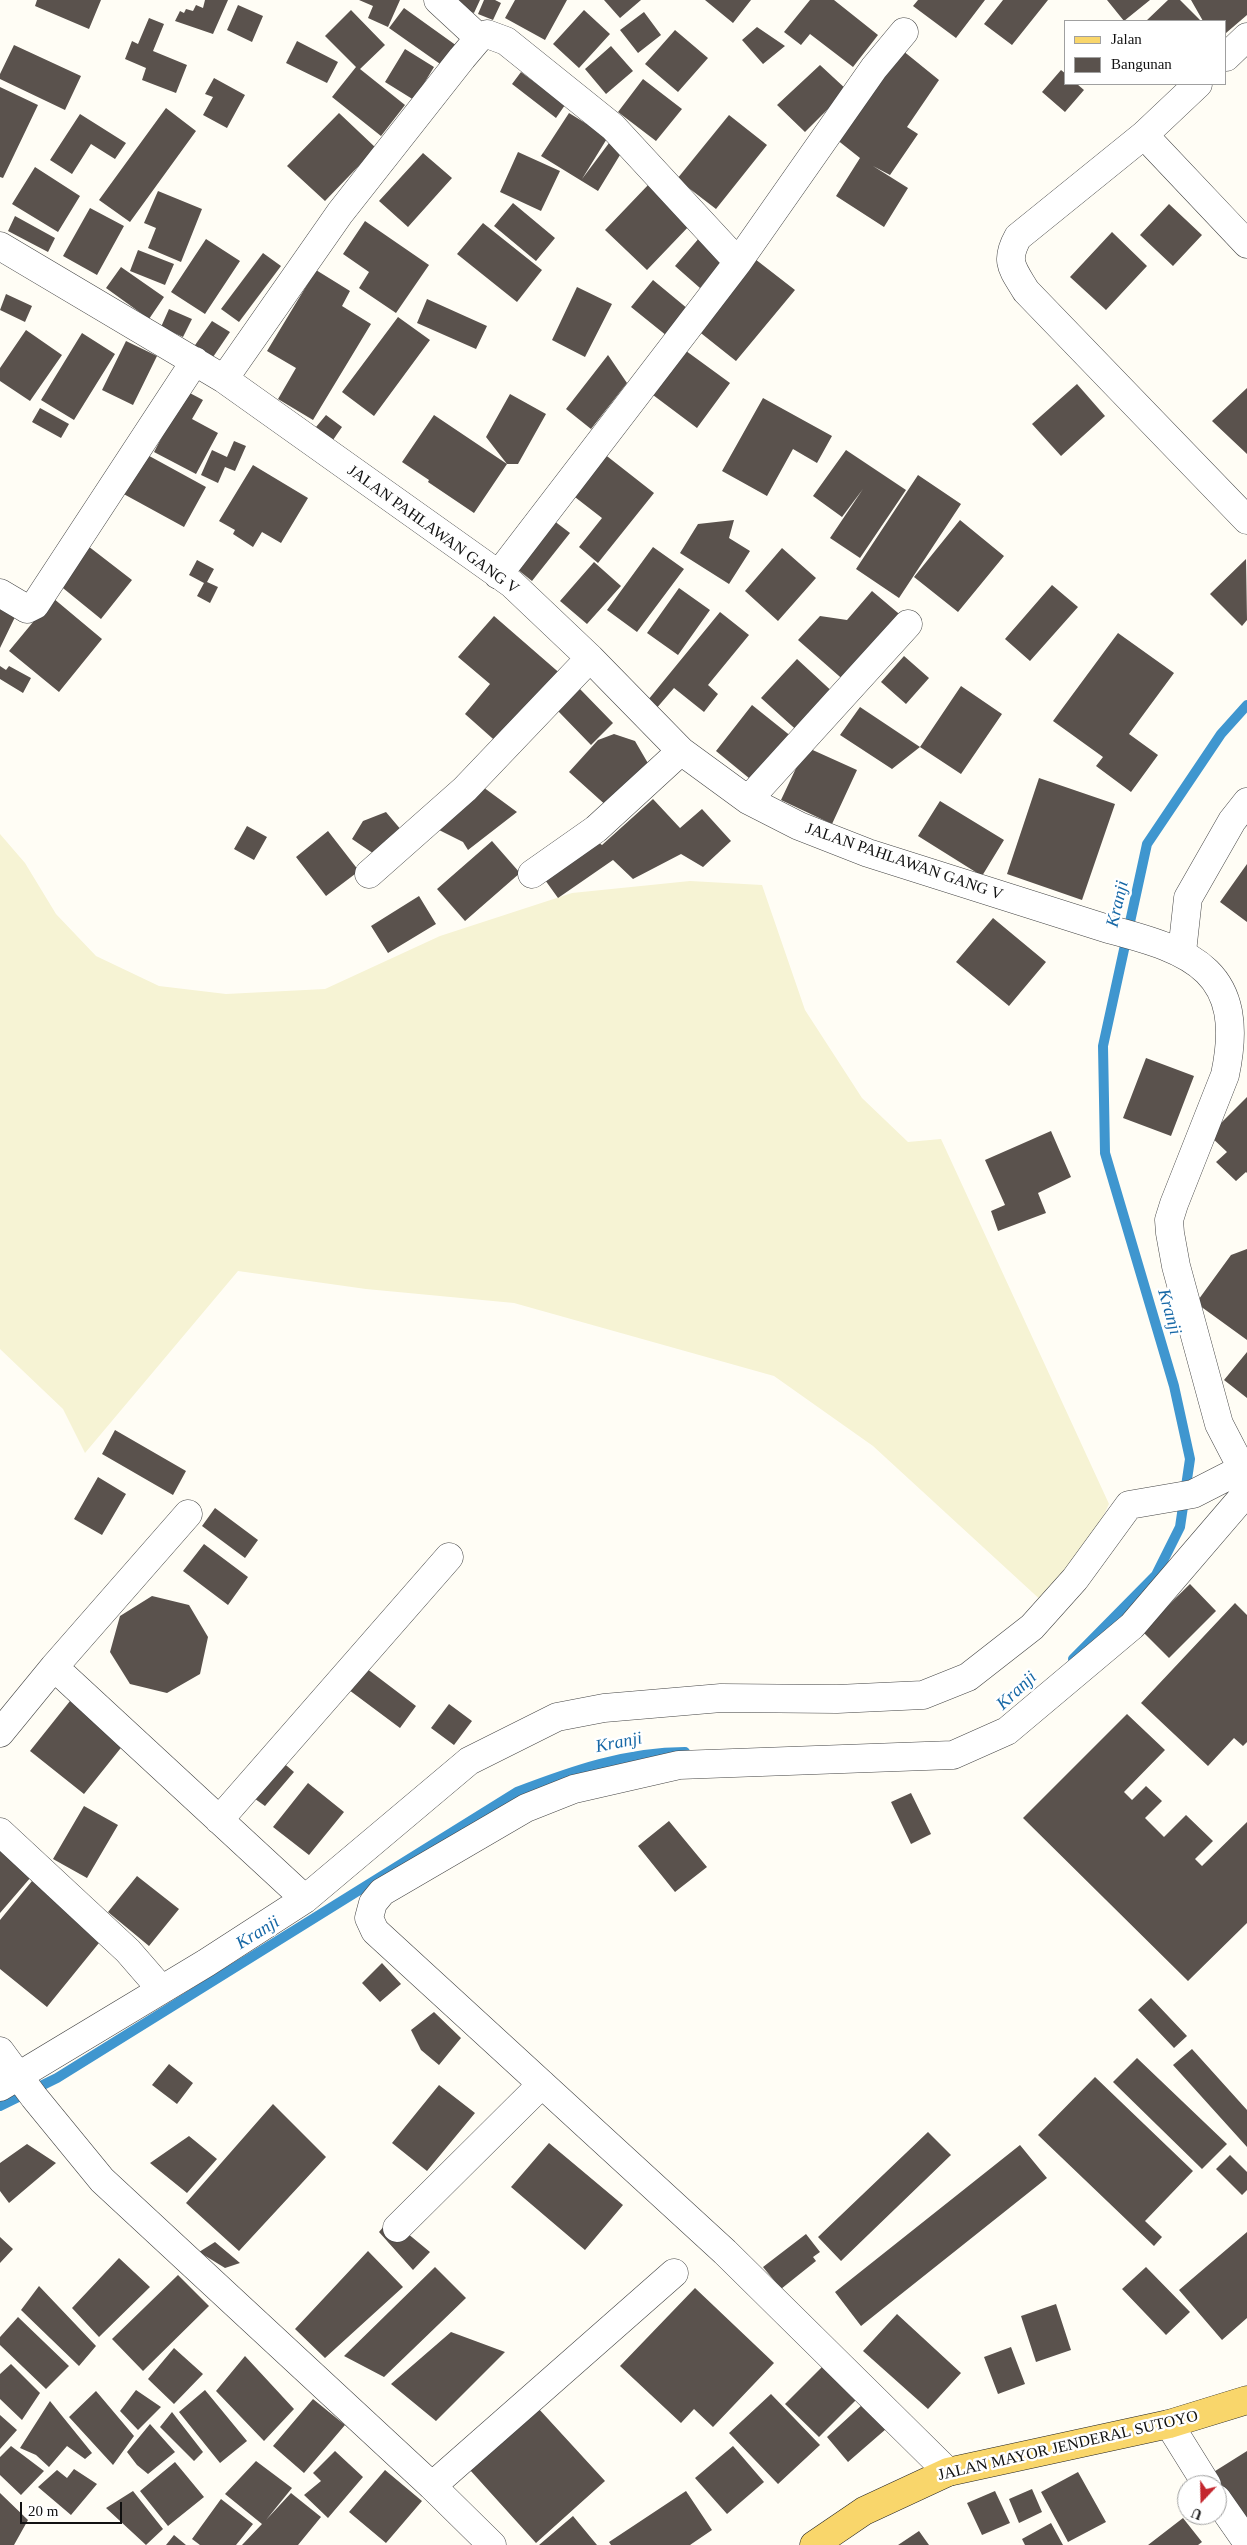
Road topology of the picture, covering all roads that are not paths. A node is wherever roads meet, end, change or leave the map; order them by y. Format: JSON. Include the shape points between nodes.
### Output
{"nodes":[{"id":1,"x":438,"y":0,"type":"edge"},
{"id":2,"x":904,"y":32,"type":"dead end"},
{"id":3,"x":1247,"y":37,"type":"edge"},
{"id":4,"x":479,"y":38,"type":"junction"},
{"id":5,"x":1227,"y":56,"type":"edge"},
{"id":6,"x":1197,"y":85,"type":"edge"},
{"id":7,"x":1144,"y":135,"type":"junction"},
{"id":8,"x":1247,"y":244,"type":"edge"},
{"id":9,"x":0,"y":246,"type":"edge"},
{"id":10,"x":738,"y":262,"type":"junction"},
{"id":11,"x":195,"y":361,"type":"junction"},
{"id":12,"x":224,"y":379,"type":"junction"},
{"id":13,"x":1247,"y":520,"type":"edge"},
{"id":14,"x":498,"y":575,"type":"junction"},
{"id":15,"x":0,"y":593,"type":"edge"},
{"id":16,"x":908,"y":624,"type":"dead end"},
{"id":17,"x":590,"y":658,"type":"junction"},
{"id":18,"x":681,"y":751,"type":"junction"},
{"id":19,"x":748,"y":800,"type":"junction"},
{"id":20,"x":1247,"y":802,"type":"edge"},
{"id":21,"x":369,"y":874,"type":"dead end"},
{"id":22,"x":532,"y":874,"type":"dead end"},
{"id":23,"x":1182,"y":952,"type":"junction"},
{"id":24,"x":1238,"y":1065,"type":"edge"},
{"id":25,"x":1245,"y":1480,"type":"edge"},
{"id":26,"x":188,"y":1514,"type":"dead end"},
{"id":27,"x":448,"y":1557,"type":"dead end"},
{"id":28,"x":54,"y":1667,"type":"junction"},
{"id":29,"x":0,"y":1732,"type":"edge"},
{"id":30,"x":219,"y":1820,"type":"junction"},
{"id":31,"x":0,"y":1832,"type":"edge"},
{"id":32,"x":305,"y":1899,"type":"junction"},
{"id":33,"x":161,"y":1989,"type":"junction"},
{"id":34,"x":0,"y":2051,"type":"edge"},
{"id":35,"x":542,"y":2084,"type":"junction"},
{"id":36,"x":18,"y":2085,"type":"edge"},
{"id":37,"x":397,"y":2228,"type":"dead end"},
{"id":38,"x":674,"y":2272,"type":"dead end"},
{"id":39,"x":1247,"y":2400,"type":"edge"},
{"id":40,"x":1169,"y":2424,"type":"junction"},
{"id":41,"x":948,"y":2472,"type":"junction"},
{"id":42,"x":1201,"y":2475,"type":"edge"},
{"id":43,"x":432,"y":2486,"type":"junction"},
{"id":44,"x":1227,"y":2513,"type":"edge"},
{"id":45,"x":1247,"y":2542,"type":"edge"},
{"id":46,"x":492,"y":2545,"type":"edge"},
{"id":47,"x":814,"y":2545,"type":"edge"}],
"edges":[{"from":1,"to":4,"type":"street"},
{"from":2,"to":10,"type":"street","via":[[874,68]]},
{"from":3,"to":5,"type":"street"},
{"from":4,"to":10,"type":"street","via":[[487,34],[506,41],[613,127]]},
{"from":4,"to":12,"type":"street","via":[[340,213]]},
{"from":6,"to":7,"type":"street"},
{"from":7,"to":8,"type":"street"},
{"from":7,"to":13,"type":"street","via":[[1018,237],[1011,249],[1010,263],[1026,291]]},
{"from":9,"to":11,"type":"street","name":"JALAN PAHLAWAN GANG V"},
{"from":10,"to":14,"type":"street"},
{"from":11,"to":12,"type":"street","name":"JALAN PAHLAWAN GANG V"},
{"from":11,"to":15,"type":"street","via":[[35,605],[20,607]]},
{"from":12,"to":14,"type":"street","name":"JALAN PAHLAWAN GANG V"},
{"from":14,"to":17,"type":"street","name":"JALAN PAHLAWAN GANG V","via":[[512,584]]},
{"from":16,"to":19,"type":"street"},
{"from":17,"to":18,"type":"street","name":"JALAN PAHLAWAN GANG V"},
{"from":17,"to":21,"type":"street","via":[[465,789]]},
{"from":18,"to":19,"type":"street","name":"JALAN PAHLAWAN GANG V"},
{"from":18,"to":22,"type":"street","via":[[596,829]]},
{"from":19,"to":23,"type":"street","name":"JALAN PAHLAWAN GANG V","via":[[799,826],[868,853]]},
{"from":20,"to":23,"type":"street","via":[[1227,829],[1188,898]]},
{"from":23,"to":24,"type":"street","name":"JALAN PAHLAWAN GANG V","via":[[1203,965],[1219,982],[1230,1010]]},
{"from":24,"to":25,"type":"street","name":"JALAN PAHLAWAN GANG V","via":[[1225,1075],[1174,1204],[1170,1233],[1219,1424]]},
{"from":25,"to":32,"type":"street","via":[[1193,1494],[1128,1505],[1075,1579],[1032,1627],[968,1677],[923,1695],[837,1699],[721,1698],[604,1708],[557,1717],[469,1761]]},
{"from":25,"to":35,"type":"street","via":[[1132,1626],[1007,1731],[953,1756],[679,1764],[574,1789],[526,1808],[382,1892],[373,1903],[369,1918],[375,1931]]},
{"from":26,"to":28,"type":"street"},
{"from":27,"to":30,"type":"street"},
{"from":28,"to":29,"type":"street"},
{"from":28,"to":30,"type":"street"},
{"from":30,"to":32,"type":"street"},
{"from":31,"to":33,"type":"street","via":[[128,1951]]},
{"from":32,"to":33,"type":"street"},
{"from":33,"to":36,"type":"street"},
{"from":34,"to":36,"type":"street"},
{"from":35,"to":37,"type":"street"},
{"from":35,"to":41,"type":"street","via":[[726,2252]]},
{"from":36,"to":43,"type":"street","via":[[102,2180]]},
{"from":38,"to":43,"type":"street"},
{"from":39,"to":40,"type":"main road","name":"JALAN MAYOR JENDERAL SUTOYO"},
{"from":40,"to":41,"type":"main road","name":"JALAN MAYOR JENDERAL SUTOYO"},
{"from":40,"to":42,"type":"street"},
{"from":41,"to":47,"type":"main road","name":"JALAN MAYOR JENDERAL SUTOYO","via":[[864,2511]]},
{"from":43,"to":46,"type":"street"},
{"from":44,"to":45,"type":"street"}]}
